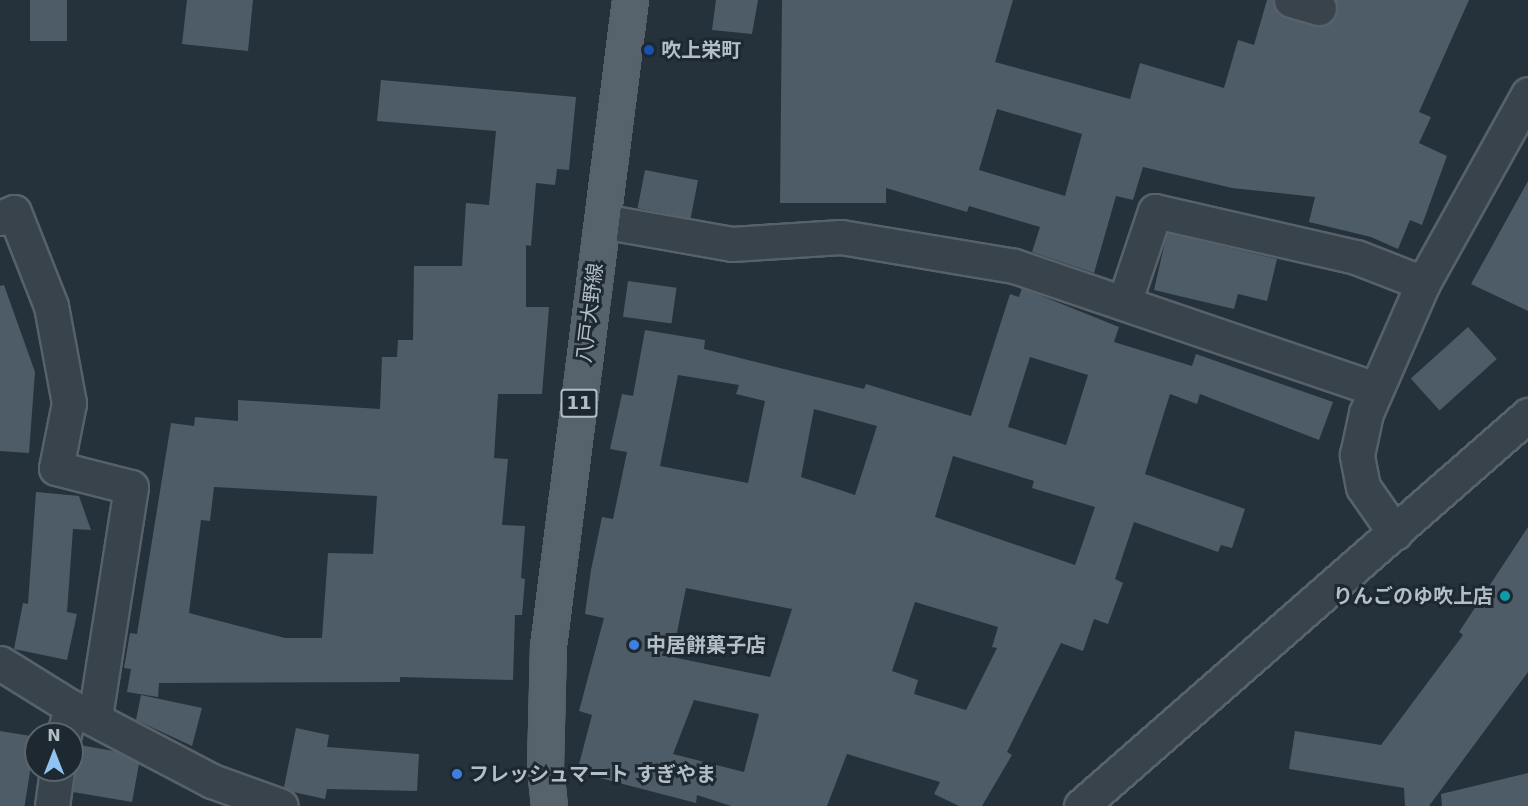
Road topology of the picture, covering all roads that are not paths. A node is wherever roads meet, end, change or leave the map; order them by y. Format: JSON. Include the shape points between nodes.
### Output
{"nodes":[{"id":1,"x":630,"y":0,"type":"edge"},
{"id":2,"x":1528,"y":94,"type":"edge"},
{"id":3,"x":0,"y":218,"type":"edge"},
{"id":4,"x":602,"y":221,"type":"junction"},
{"id":5,"x":1423,"y":284,"type":"junction"},
{"id":6,"x":1124,"y":303,"type":"junction"},
{"id":7,"x":1376,"y":389,"type":"junction"},
{"id":8,"x":1528,"y":415,"type":"edge"},
{"id":9,"x":1395,"y":533,"type":"junction"},
{"id":10,"x":0,"y":663,"type":"edge"},
{"id":11,"x":77,"y":719,"type":"edge"},
{"id":12,"x":55,"y":782,"type":"edge"},
{"id":13,"x":52,"y":806,"type":"edge"},
{"id":14,"x":281,"y":806,"type":"edge"},
{"id":15,"x":549,"y":806,"type":"edge"},
{"id":16,"x":1081,"y":806,"type":"edge"}],
"edges":[{"from":1,"to":4,"type":"main road","name":"八戸大野線","number":"11"},
{"from":2,"to":5,"type":"street"},
{"from":3,"to":11,"type":"street","via":[[14,212],[51,306],[69,403],[56,468],[131,487]]},
{"from":4,"to":6,"type":"street","via":[[732,244],[841,237],[900,244],[1014,266]]},
{"from":4,"to":15,"type":"main road","name":"八戸大野線","number":"11","via":[[548,646],[545,767]]},
{"from":5,"to":6,"type":"street","via":[[1356,257],[1155,211]]},
{"from":5,"to":7,"type":"street"},
{"from":6,"to":7,"type":"street"},
{"from":7,"to":9,"type":"street","via":[[1366,413],[1358,455],[1363,487]]},
{"from":8,"to":9,"type":"street"},
{"from":9,"to":16,"type":"street"},
{"from":10,"to":11,"type":"street"},
{"from":11,"to":14,"type":"street","via":[[212,781]]},
{"from":12,"to":13,"type":"street"}]}
